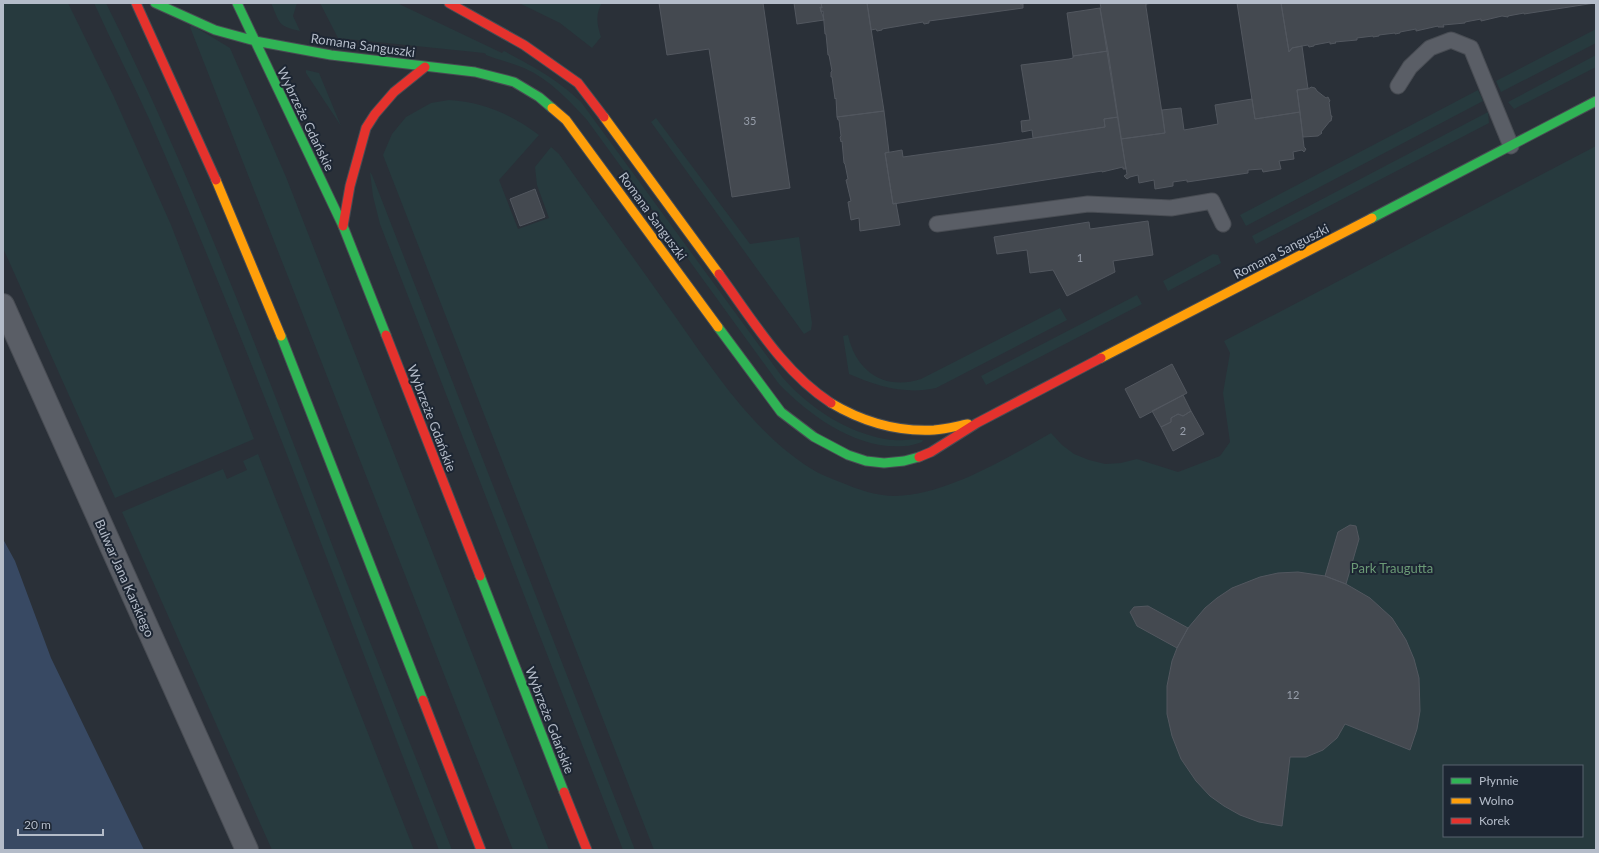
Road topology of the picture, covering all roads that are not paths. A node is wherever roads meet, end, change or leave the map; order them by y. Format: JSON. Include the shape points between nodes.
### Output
{"nodes":[{"id":1,"x":136,"y":3,"type":"edge"},
{"id":2,"x":155,"y":3,"type":"edge"},
{"id":3,"x":237,"y":3,"type":"edge"},
{"id":4,"x":449,"y":3,"type":"edge"},
{"id":5,"x":471,"y":9,"type":"edge"},
{"id":6,"x":255,"y":41,"type":"junction"},
{"id":7,"x":425,"y":67,"type":"junction"},
{"id":8,"x":1398,"y":86,"type":"dead end"},
{"id":9,"x":1596,"y":101,"type":"edge"},
{"id":10,"x":1511,"y":146,"type":"junction"},
{"id":11,"x":937,"y":224,"type":"dead end"},
{"id":12,"x":1223,"y":224,"type":"dead end"},
{"id":13,"x":343,"y":226,"type":"junction"},
{"id":14,"x":3,"y":305,"type":"edge"},
{"id":15,"x":977,"y":423,"type":"junction"},
{"id":16,"x":247,"y":850,"type":"edge"},
{"id":17,"x":481,"y":850,"type":"edge"},
{"id":18,"x":587,"y":850,"type":"edge"}],
"edges":[{"from":1,"to":17,"type":"street","via":[[188,115],[246,252]]},
{"from":2,"to":6,"type":"street","name":"Romana Sanguszki","via":[[215,30]]},
{"from":3,"to":6,"type":"street","name":"Wybrzeże Gdańskie"},
{"from":4,"to":5,"type":"street","name":"Romana Sanguszki"},
{"from":5,"to":15,"type":"street","name":"Romana Sanguszki","via":[[578,83],[776,352],[803,381],[833,405],[852,416],[888,428],[930,430]]},
{"from":6,"to":7,"type":"street","name":"Romana Sanguszki","via":[[315,53]]},
{"from":6,"to":13,"type":"street","name":"Wybrzeże Gdańskie"},
{"from":7,"to":13,"type":"street","via":[[394,92],[366,128],[350,186]]},
{"from":7,"to":15,"type":"street","name":"Romana Sanguszki","via":[[475,72],[514,82],[539,97],[566,120],[781,412],[806,432],[865,462],[894,464],[926,455]]},
{"from":8,"to":10,"type":"lane","via":[[1410,67],[1430,48],[1451,40],[1471,48]]},
{"from":9,"to":10,"type":"street","name":"Romana Sanguszki"},
{"from":10,"to":15,"type":"street","name":"Romana Sanguszki"},
{"from":11,"to":12,"type":"lane","via":[[1088,204],[1171,208],[1212,201]]},
{"from":13,"to":18,"type":"street","name":"Wybrzeże Gdańskie"},
{"from":14,"to":16,"type":"street","name":"Bulwar Jana Karskiego"}]}
